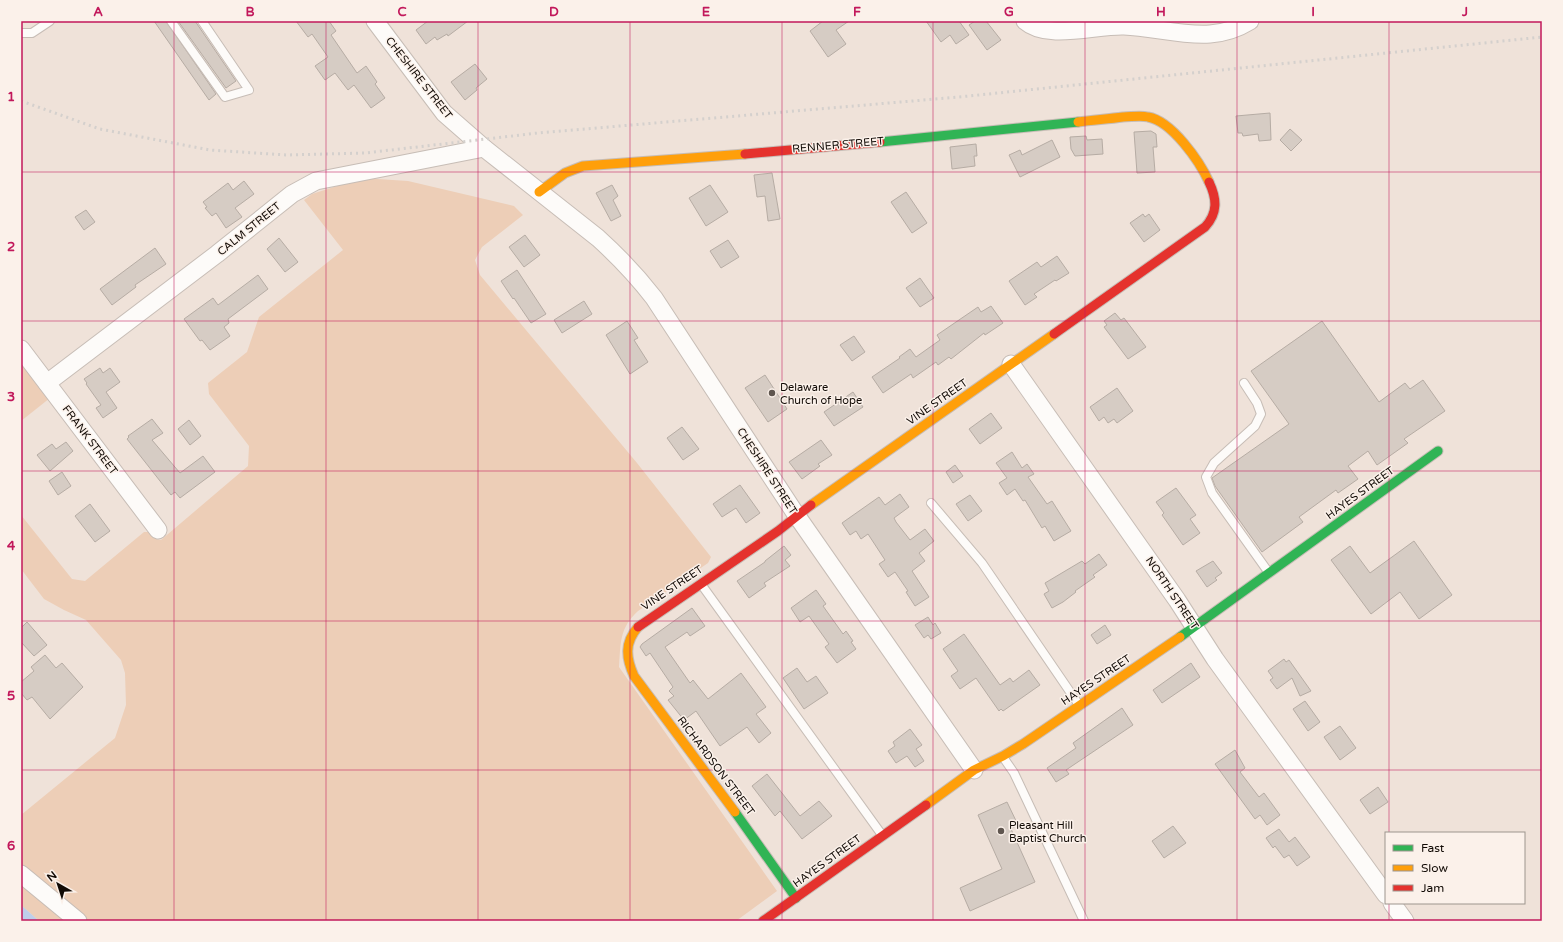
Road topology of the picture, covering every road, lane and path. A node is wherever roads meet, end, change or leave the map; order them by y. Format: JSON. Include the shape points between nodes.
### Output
{"nodes":[{"id":1,"x":50,"y":21,"type":"edge"},
{"id":2,"x":171,"y":21,"type":"edge"},
{"id":3,"x":202,"y":21,"type":"edge"},
{"id":4,"x":1205,"y":21,"type":"edge"},
{"id":5,"x":1250,"y":21,"type":"edge"},
{"id":6,"x":378,"y":22,"type":"edge"},
{"id":7,"x":1028,"y":23,"type":"edge"},
{"id":8,"x":21,"y":33,"type":"edge"},
{"id":9,"x":1190,"y":34,"type":"junction"},
{"id":10,"x":484,"y":148,"type":"junction"},
{"id":11,"x":1196,"y":161,"type":"joint"},
{"id":12,"x":540,"y":192,"type":"junction"},
{"id":13,"x":21,"y":350,"type":"edge"},
{"id":14,"x":1011,"y":364,"type":"junction"},
{"id":15,"x":47,"y":383,"type":"junction"},
{"id":16,"x":1244,"y":383,"type":"dead end"},
{"id":17,"x":1438,"y":451,"type":"dead end"},
{"id":18,"x":931,"y":503,"type":"dead end"},
{"id":19,"x":797,"y":516,"type":"junction"},
{"id":20,"x":158,"y":530,"type":"dead end"},
{"id":21,"x":1270,"y":573,"type":"junction"},
{"id":22,"x":700,"y":583,"type":"junction"},
{"id":23,"x":1195,"y":627,"type":"junction"},
{"id":24,"x":627,"y":645,"type":"joint"},
{"id":25,"x":1080,"y":706,"type":"junction"},
{"id":26,"x":1003,"y":756,"type":"junction"},
{"id":27,"x":974,"y":770,"type":"junction"},
{"id":28,"x":883,"y":836,"type":"junction"},
{"id":29,"x":21,"y":874,"type":"edge"},
{"id":30,"x":1385,"y":894,"type":"edge"},
{"id":31,"x":796,"y":898,"type":"junction"},
{"id":32,"x":1393,"y":904,"type":"edge"},
{"id":33,"x":78,"y":921,"type":"edge"},
{"id":34,"x":763,"y":921,"type":"edge"},
{"id":35,"x":1084,"y":921,"type":"edge"},
{"id":36,"x":1405,"y":921,"type":"edge"}],
"edges":[{"from":1,"to":8,"type":"lane","via":[[32,33]]},
{"from":2,"to":3,"type":"lane","via":[[225,97],[249,90]]},
{"from":4,"to":9,"type":"street"},
{"from":5,"to":9,"type":"street","via":[[1235,30]]},
{"from":6,"to":10,"type":"street","name":"CHESHIRE STREET","via":[[444,113]]},
{"from":7,"to":9,"type":"street","via":[[1054,31],[1124,26]]},
{"from":10,"to":12,"type":"street"},
{"from":10,"to":15,"type":"street","name":"CALM STREET","via":[[316,182],[292,194]]},
{"from":11,"to":12,"type":"street","name":"RENNER STREET","via":[[1176,135],[1161,122],[1140,116],[887,141],[583,166],[556,177]]},
{"from":11,"to":14,"type":"street","name":"VINE STREET","via":[[1212,188],[1215,211],[1211,221]]},
{"from":12,"to":19,"type":"street","name":"CHESHIRE STREET","via":[[598,238],[640,280]]},
{"from":13,"to":15,"type":"street","name":"FRANK STREET"},
{"from":14,"to":19,"type":"street","name":"VINE STREET"},
{"from":14,"to":23,"type":"street","name":"NORTH STREET"},
{"from":15,"to":20,"type":"street","name":"FRANK STREET"},
{"from":16,"to":21,"type":"lane","via":[[1261,414],[1255,426],[1214,463],[1206,477],[1212,492]]},
{"from":17,"to":21,"type":"street","name":"HAYES STREET"},
{"from":18,"to":25,"type":"lane","via":[[982,563]]},
{"from":19,"to":22,"type":"street","name":"VINE STREET"},
{"from":19,"to":27,"type":"street","name":"CHESHIRE STREET"},
{"from":21,"to":23,"type":"street","name":"HAYES STREET"},
{"from":22,"to":24,"type":"street","name":"VINE STREET","via":[[640,625]]},
{"from":22,"to":28,"type":"lane"},
{"from":23,"to":25,"type":"street","name":"HAYES STREET"},
{"from":23,"to":30,"type":"street","name":"NORTH STREET"},
{"from":24,"to":31,"type":"street","name":"RICHARDSON STREET","via":[[628,665],[634,676]]},
{"from":25,"to":26,"type":"street","name":"HAYES STREET"},
{"from":26,"to":27,"type":"street","name":"HAYES STREET"},
{"from":26,"to":35,"type":"lane","via":[[1014,773]]},
{"from":27,"to":28,"type":"street","name":"HAYES STREET"},
{"from":28,"to":31,"type":"street","name":"HAYES STREET"},
{"from":29,"to":33,"type":"street"},
{"from":31,"to":34,"type":"street","name":"HAYES STREET"},
{"from":32,"to":36,"type":"street"}]}
